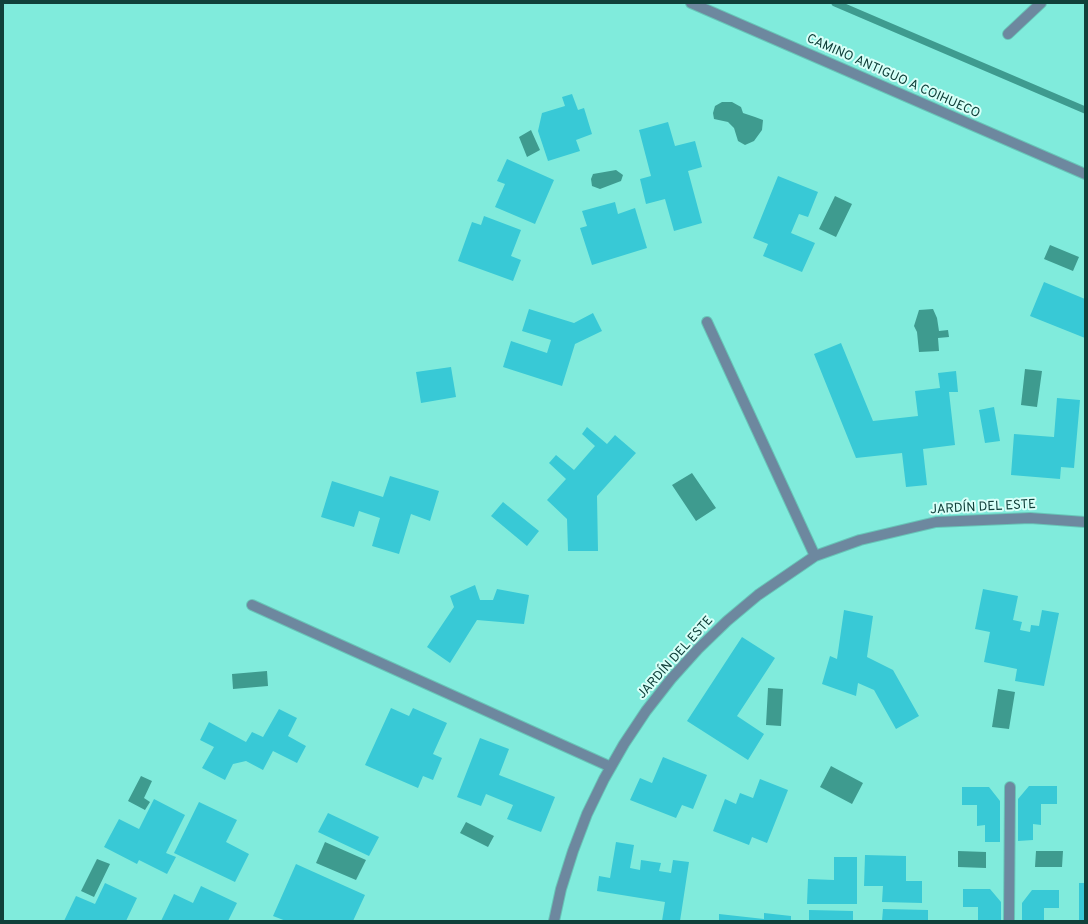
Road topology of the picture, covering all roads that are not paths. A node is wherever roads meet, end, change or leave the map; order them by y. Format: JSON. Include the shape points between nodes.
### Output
{"nodes":[{"id":1,"x":691,"y":3,"type":"edge"},
{"id":2,"x":1041,"y":3,"type":"edge"},
{"id":3,"x":1008,"y":34,"type":"dead end"},
{"id":4,"x":1085,"y":174,"type":"edge"},
{"id":5,"x":707,"y":322,"type":"dead end"},
{"id":6,"x":1085,"y":522,"type":"edge"},
{"id":7,"x":815,"y":556,"type":"junction"},
{"id":8,"x":252,"y":605,"type":"dead end"},
{"id":9,"x":611,"y":767,"type":"junction"},
{"id":10,"x":1010,"y":787,"type":"dead end"},
{"id":11,"x":554,"y":921,"type":"edge"},
{"id":12,"x":1009,"y":921,"type":"edge"}],
"edges":[{"from":1,"to":4,"type":"street","name":"CAMINO ANTIGUO A COIHUECO"},
{"from":2,"to":3,"type":"street"},
{"from":5,"to":7,"type":"street"},
{"from":6,"to":7,"type":"street","name":"JARDÍN DEL ESTE","via":[[1030,518],[936,522],[860,540]]},
{"from":7,"to":9,"type":"street","name":"JARDÍN DEL ESTE","via":[[758,595],[698,649],[646,711]]},
{"from":8,"to":9,"type":"street"},
{"from":9,"to":11,"type":"street","name":"JARDÍN DEL ESTE","via":[[587,814],[573,851]]},
{"from":10,"to":12,"type":"street"}]}
